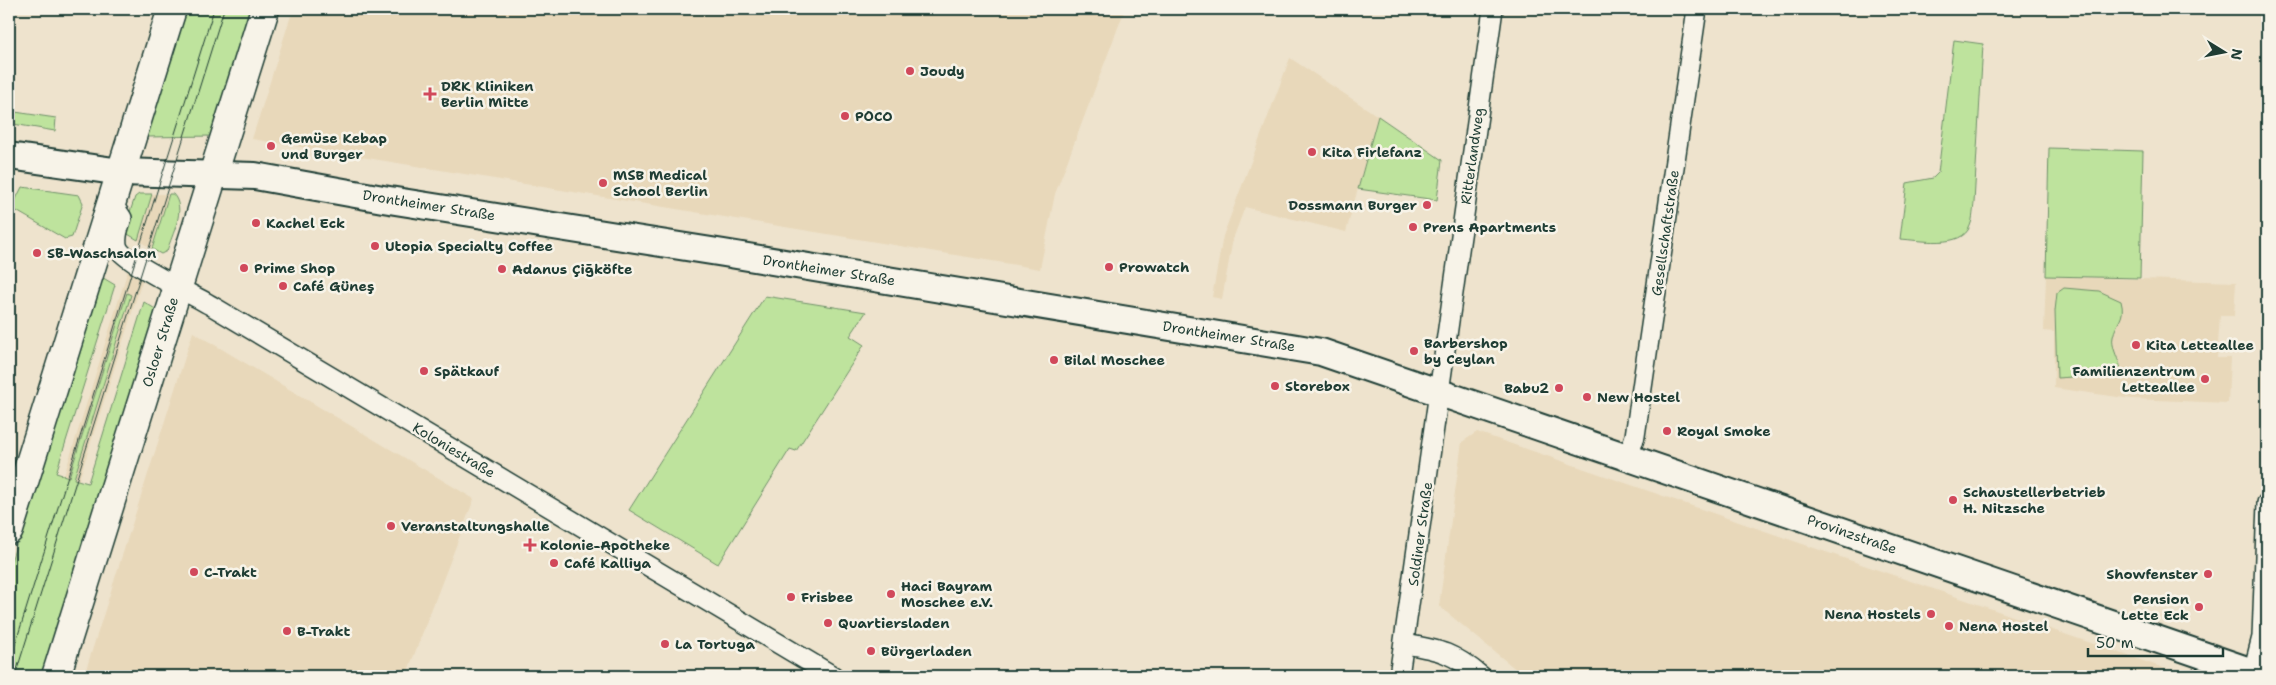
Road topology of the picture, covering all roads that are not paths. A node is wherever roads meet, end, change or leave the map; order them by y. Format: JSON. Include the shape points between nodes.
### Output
{"nodes":[{"id":1,"x":172,"y":9,"type":"edge"},
{"id":2,"x":266,"y":9,"type":"edge"},
{"id":3,"x":1493,"y":9,"type":"edge"},
{"id":4,"x":1697,"y":9,"type":"edge"},
{"id":5,"x":9,"y":156,"type":"edge"},
{"id":6,"x":121,"y":172,"type":"junction"},
{"id":7,"x":213,"y":173,"type":"junction"},
{"id":8,"x":112,"y":203,"type":"junction"},
{"id":9,"x":177,"y":286,"type":"junction"},
{"id":10,"x":1439,"y":392,"type":"junction"},
{"id":11,"x":1628,"y":457,"type":"junction"},
{"id":12,"x":2267,"y":503,"type":"edge"},
{"id":13,"x":9,"y":530,"type":"edge"},
{"id":14,"x":1405,"y":644,"type":"junction"},
{"id":15,"x":2256,"y":675,"type":"edge"},
{"id":16,"x":56,"y":676,"type":"edge"},
{"id":17,"x":833,"y":676,"type":"edge"},
{"id":18,"x":1399,"y":676,"type":"edge"},
{"id":19,"x":1481,"y":676,"type":"edge"}],
"edges":[{"from":1,"to":6,"type":"main road"},
{"from":2,"to":7,"type":"main road","name":"Osloer Straße"},
{"from":3,"to":10,"type":"street","name":"Ritterlandweg"},
{"from":4,"to":11,"type":"street","name":"Gesellschaftstraße","via":[[1635,436]]},
{"from":5,"to":6,"type":"main road"},
{"from":6,"to":7,"type":"main road","name":"Drontheimer Straße"},
{"from":6,"to":8,"type":"main road"},
{"from":7,"to":9,"type":"main road","name":"Osloer Straße"},
{"from":7,"to":10,"type":"main road","name":"Drontheimer Straße","via":[[255,176],[1294,346]]},
{"from":8,"to":9,"type":"street","name":"Koloniestraße","via":[[122,218],[117,235],[121,253]]},
{"from":8,"to":13,"type":"main road"},
{"from":9,"to":16,"type":"main road","name":"Osloer Straße"},
{"from":9,"to":17,"type":"street","name":"Koloniestraße"},
{"from":10,"to":11,"type":"main road","name":"Provinzstraße"},
{"from":10,"to":14,"type":"street","name":"Soldiner Straße"},
{"from":11,"to":15,"type":"main road","name":"Provinzstraße"},
{"from":12,"to":15,"type":"street","via":[[2262,637]]},
{"from":14,"to":18,"type":"street","name":"Soldiner Straße"},
{"from":14,"to":19,"type":"street","via":[[1447,652]]}]}
